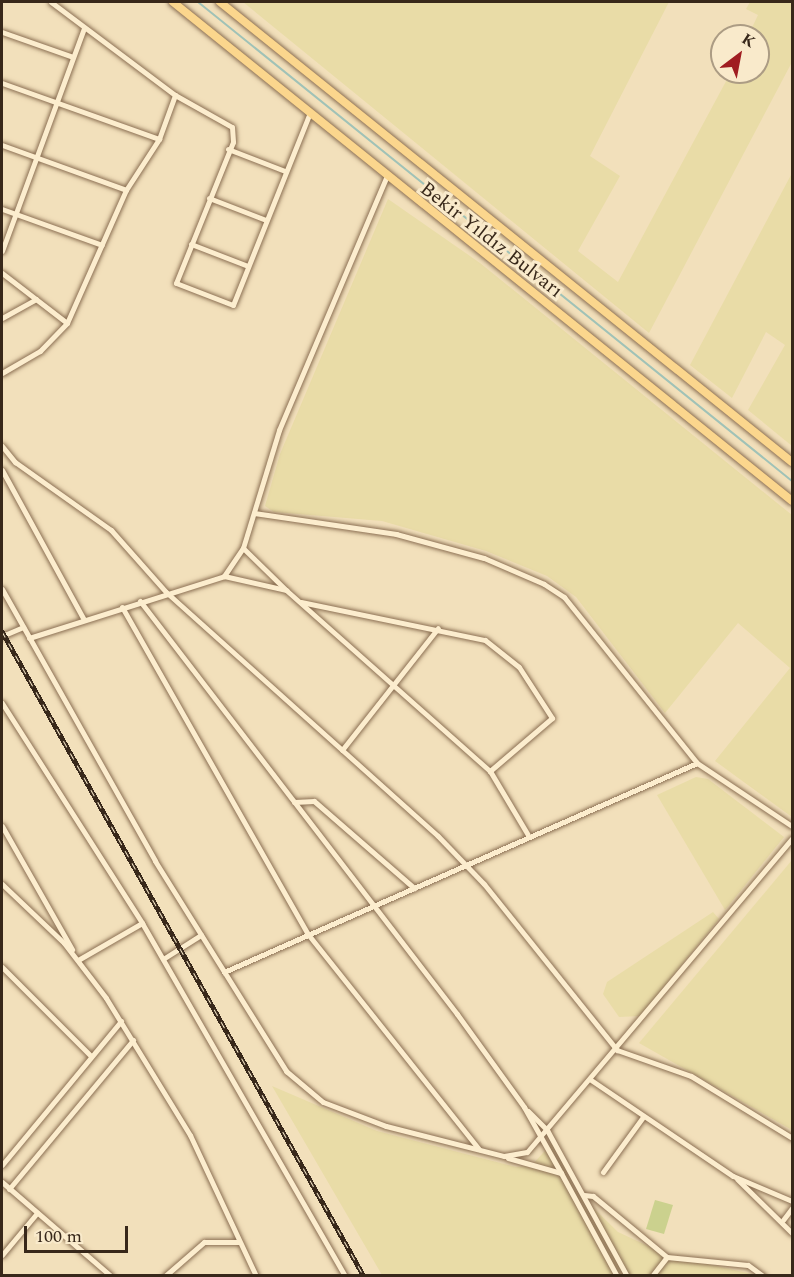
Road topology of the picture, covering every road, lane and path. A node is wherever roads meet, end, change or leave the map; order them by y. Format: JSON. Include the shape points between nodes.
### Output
{"nodes":[{"id":1,"x":51,"y":2,"type":"edge"},
{"id":2,"x":173,"y":2,"type":"edge"},
{"id":3,"x":220,"y":2,"type":"edge"},
{"id":4,"x":84,"y":28,"type":"junction"},
{"id":5,"x":2,"y":32,"type":"edge"},
{"id":6,"x":73,"y":57,"type":"junction"},
{"id":7,"x":2,"y":83,"type":"edge"},
{"id":8,"x":175,"y":95,"type":"junction"},
{"id":9,"x":56,"y":102,"type":"junction"},
{"id":10,"x":309,"y":115,"type":"junction"},
{"id":11,"x":159,"y":139,"type":"junction"},
{"id":12,"x":2,"y":146,"type":"edge"},
{"id":13,"x":228,"y":149,"type":"junction"},
{"id":14,"x":36,"y":158,"type":"junction"},
{"id":15,"x":285,"y":171,"type":"junction"},
{"id":16,"x":386,"y":178,"type":"junction"},
{"id":17,"x":126,"y":190,"type":"junction"},
{"id":18,"x":209,"y":198,"type":"junction"},
{"id":19,"x":2,"y":209,"type":"edge"},
{"id":20,"x":15,"y":214,"type":"junction"},
{"id":21,"x":266,"y":220,"type":"junction"},
{"id":22,"x":191,"y":244,"type":"junction"},
{"id":23,"x":102,"y":245,"type":"junction"},
{"id":24,"x":2,"y":251,"type":"edge"},
{"id":25,"x":248,"y":266,"type":"junction"},
{"id":26,"x":2,"y":273,"type":"edge"},
{"id":27,"x":36,"y":299,"type":"junction"},
{"id":28,"x":2,"y":318,"type":"edge"},
{"id":29,"x":67,"y":323,"type":"junction"},
{"id":30,"x":2,"y":373,"type":"edge"},
{"id":31,"x":2,"y":446,"type":"edge"},
{"id":32,"x":15,"y":462,"type":"junction"},
{"id":33,"x":792,"y":462,"type":"edge"},
{"id":34,"x":2,"y":469,"type":"edge"},
{"id":35,"x":792,"y":501,"type":"edge"},
{"id":36,"x":254,"y":513,"type":"junction"},
{"id":37,"x":243,"y":548,"type":"junction"},
{"id":38,"x":224,"y":576,"type":"junction"},
{"id":39,"x":2,"y":589,"type":"edge"},
{"id":40,"x":286,"y":590,"type":"junction"},
{"id":41,"x":166,"y":592,"type":"junction"},
{"id":42,"x":140,"y":601,"type":"junction"},
{"id":43,"x":300,"y":602,"type":"junction"},
{"id":44,"x":122,"y":607,"type":"junction"},
{"id":45,"x":84,"y":620,"type":"junction"},
{"id":46,"x":23,"y":627,"type":"junction"},
{"id":47,"x":438,"y":628,"type":"junction"},
{"id":48,"x":2,"y":636,"type":"edge"},
{"id":49,"x":29,"y":638,"type":"junction"},
{"id":50,"x":394,"y":686,"type":"junction"},
{"id":51,"x":2,"y":703,"type":"edge"},
{"id":52,"x":342,"y":750,"type":"junction"},
{"id":53,"x":697,"y":763,"type":"junction"},
{"id":54,"x":490,"y":771,"type":"junction"},
{"id":55,"x":294,"y":802,"type":"junction"},
{"id":56,"x":2,"y":825,"type":"edge"},
{"id":57,"x":792,"y":826,"type":"edge"},
{"id":58,"x":528,"y":835,"type":"junction"},
{"id":59,"x":792,"y":838,"type":"edge"},
{"id":60,"x":469,"y":867,"type":"junction"},
{"id":61,"x":2,"y":886,"type":"edge"},
{"id":62,"x":414,"y":888,"type":"junction"},
{"id":63,"x":373,"y":904,"type":"junction"},
{"id":64,"x":142,"y":923,"type":"junction"},
{"id":65,"x":307,"y":933,"type":"junction"},
{"id":66,"x":201,"y":935,"type":"junction"},
{"id":67,"x":163,"y":959,"type":"junction"},
{"id":68,"x":79,"y":961,"type":"junction"},
{"id":69,"x":2,"y":968,"type":"edge"},
{"id":70,"x":224,"y":972,"type":"junction"},
{"id":71,"x":121,"y":1021,"type":"junction"},
{"id":72,"x":133,"y":1040,"type":"junction"},
{"id":73,"x":617,"y":1050,"type":"junction"},
{"id":74,"x":90,"y":1055,"type":"junction"},
{"id":75,"x":591,"y":1080,"type":"junction"},
{"id":76,"x":524,"y":1107,"type":"junction"},
{"id":77,"x":643,"y":1117,"type":"junction"},
{"id":78,"x":547,"y":1130,"type":"junction"},
{"id":79,"x":792,"y":1138,"type":"edge"},
{"id":80,"x":540,"y":1139,"type":"junction"},
{"id":81,"x":480,"y":1150,"type":"junction"},
{"id":82,"x":504,"y":1156,"type":"junction"},
{"id":83,"x":2,"y":1165,"type":"edge"},
{"id":84,"x":603,"y":1172,"type":"dead end"},
{"id":85,"x":561,"y":1173,"type":"junction"},
{"id":86,"x":733,"y":1176,"type":"junction"},
{"id":87,"x":2,"y":1182,"type":"edge"},
{"id":88,"x":9,"y":1189,"type":"junction"},
{"id":89,"x":584,"y":1195,"type":"junction"},
{"id":90,"x":792,"y":1201,"type":"edge"},
{"id":91,"x":792,"y":1208,"type":"edge"},
{"id":92,"x":38,"y":1213,"type":"junction"},
{"id":93,"x":783,"y":1220,"type":"junction"},
{"id":94,"x":792,"y":1233,"type":"edge"},
{"id":95,"x":238,"y":1242,"type":"junction"},
{"id":96,"x":2,"y":1255,"type":"edge"},
{"id":97,"x":667,"y":1257,"type":"junction"},
{"id":98,"x":111,"y":1275,"type":"edge"},
{"id":99,"x":165,"y":1275,"type":"edge"},
{"id":100,"x":256,"y":1275,"type":"edge"},
{"id":101,"x":345,"y":1275,"type":"edge"},
{"id":102,"x":617,"y":1275,"type":"edge"},
{"id":103,"x":627,"y":1275,"type":"edge"},
{"id":104,"x":652,"y":1275,"type":"edge"},
{"id":105,"x":763,"y":1275,"type":"edge"}],
"edges":[{"from":1,"to":4,"type":"street"},
{"from":2,"to":10,"type":"main road","name":"Bekir Yıldız Bulvarı"},
{"from":3,"to":33,"type":"main road","name":"Bekir Yıldız Bulvarı"},
{"from":4,"to":6,"type":"street"},
{"from":4,"to":8,"type":"street"},
{"from":5,"to":6,"type":"street"},
{"from":6,"to":9,"type":"street"},
{"from":7,"to":9,"type":"street"},
{"from":8,"to":11,"type":"street"},
{"from":8,"to":13,"type":"street","via":[[230,123],[234,138]]},
{"from":9,"to":11,"type":"street"},
{"from":9,"to":14,"type":"street"},
{"from":10,"to":15,"type":"street"},
{"from":10,"to":16,"type":"main road","name":"Bekir Yıldız Bulvarı"},
{"from":11,"to":17,"type":"street"},
{"from":12,"to":14,"type":"street"},
{"from":13,"to":15,"type":"street"},
{"from":13,"to":18,"type":"street"},
{"from":14,"to":17,"type":"street"},
{"from":14,"to":20,"type":"street"},
{"from":15,"to":21,"type":"street"},
{"from":16,"to":35,"type":"main road","name":"Bekir Yıldız Bulvarı"},
{"from":16,"to":36,"type":"street","via":[[279,430]]},
{"from":17,"to":23,"type":"street"},
{"from":18,"to":21,"type":"street"},
{"from":18,"to":22,"type":"street"},
{"from":19,"to":20,"type":"street"},
{"from":20,"to":23,"type":"street"},
{"from":20,"to":24,"type":"street"},
{"from":21,"to":25,"type":"street"},
{"from":22,"to":25,"type":"street"},
{"from":22,"to":25,"type":"street","via":[[176,283],[195,291],[233,305]]},
{"from":23,"to":29,"type":"street"},
{"from":26,"to":27,"type":"street"},
{"from":27,"to":28,"type":"street"},
{"from":27,"to":29,"type":"street"},
{"from":29,"to":30,"type":"street","via":[[40,351]]},
{"from":31,"to":32,"type":"street"},
{"from":32,"to":34,"type":"street"},
{"from":32,"to":41,"type":"street","via":[[111,530]]},
{"from":34,"to":45,"type":"street"},
{"from":36,"to":37,"type":"street"},
{"from":36,"to":53,"type":"street","via":[[396,534],[491,560],[544,584],[564,597]]},
{"from":37,"to":38,"type":"street"},
{"from":37,"to":40,"type":"street"},
{"from":38,"to":40,"type":"street"},
{"from":38,"to":41,"type":"street"},
{"from":39,"to":46,"type":"street"},
{"from":40,"to":43,"type":"street"},
{"from":41,"to":42,"type":"street"},
{"from":41,"to":52,"type":"street"},
{"from":42,"to":44,"type":"street"},
{"from":42,"to":55,"type":"street"},
{"from":43,"to":47,"type":"street"},
{"from":43,"to":50,"type":"street"},
{"from":44,"to":45,"type":"street"},
{"from":44,"to":65,"type":"street"},
{"from":45,"to":49,"type":"street"},
{"from":46,"to":48,"type":"street"},
{"from":46,"to":49,"type":"street"},
{"from":47,"to":50,"type":"street"},
{"from":47,"to":54,"type":"street","via":[[485,640],[519,667],[552,718]]},
{"from":49,"to":66,"type":"street"},
{"from":50,"to":52,"type":"street"},
{"from":50,"to":54,"type":"street"},
{"from":51,"to":64,"type":"street"},
{"from":52,"to":60,"type":"street"},
{"from":53,"to":57,"type":"street"},
{"from":53,"to":58,"type":"street"},
{"from":54,"to":58,"type":"street"},
{"from":55,"to":62,"type":"street","via":[[314,801]]},
{"from":55,"to":63,"type":"street"},
{"from":56,"to":68,"type":"street"},
{"from":58,"to":60,"type":"street"},
{"from":59,"to":73,"type":"street"},
{"from":60,"to":62,"type":"street"},
{"from":60,"to":73,"type":"street"},
{"from":61,"to":68,"type":"street"},
{"from":62,"to":63,"type":"street"},
{"from":63,"to":65,"type":"street"},
{"from":63,"to":76,"type":"street"},
{"from":64,"to":67,"type":"street"},
{"from":64,"to":68,"type":"street"},
{"from":65,"to":70,"type":"street"},
{"from":65,"to":81,"type":"street"},
{"from":66,"to":67,"type":"street"},
{"from":66,"to":70,"type":"street"},
{"from":67,"to":101,"type":"street"},
{"from":68,"to":71,"type":"street"},
{"from":69,"to":74,"type":"street"},
{"from":70,"to":81,"type":"street","via":[[286,1071],[307,1093],[386,1126]]},
{"from":71,"to":72,"type":"street"},
{"from":71,"to":74,"type":"street"},
{"from":72,"to":88,"type":"street"},
{"from":72,"to":95,"type":"street","via":[[190,1135]]},
{"from":73,"to":75,"type":"street"},
{"from":73,"to":79,"type":"street","via":[[691,1076]]},
{"from":74,"to":83,"type":"street"},
{"from":75,"to":77,"type":"street"},
{"from":75,"to":78,"type":"street"},
{"from":76,"to":78,"type":"street"},
{"from":76,"to":80,"type":"street"},
{"from":77,"to":84,"type":"street"},
{"from":77,"to":86,"type":"street"},
{"from":78,"to":80,"type":"street"},
{"from":78,"to":89,"type":"street"},
{"from":80,"to":82,"type":"street","via":[[523,1154]]},
{"from":80,"to":85,"type":"street"},
{"from":81,"to":82,"type":"street"},
{"from":82,"to":85,"type":"street"},
{"from":85,"to":102,"type":"street"},
{"from":86,"to":90,"type":"street"},
{"from":86,"to":93,"type":"street"},
{"from":87,"to":88,"type":"street"},
{"from":88,"to":92,"type":"street"},
{"from":89,"to":97,"type":"street","via":[[593,1196]]},
{"from":89,"to":103,"type":"street"},
{"from":91,"to":93,"type":"street"},
{"from":92,"to":96,"type":"street"},
{"from":92,"to":98,"type":"street"},
{"from":93,"to":94,"type":"street"},
{"from":95,"to":99,"type":"street","via":[[204,1242]]},
{"from":95,"to":100,"type":"street"},
{"from":97,"to":104,"type":"street"},
{"from":97,"to":105,"type":"street","via":[[748,1265]]}]}
